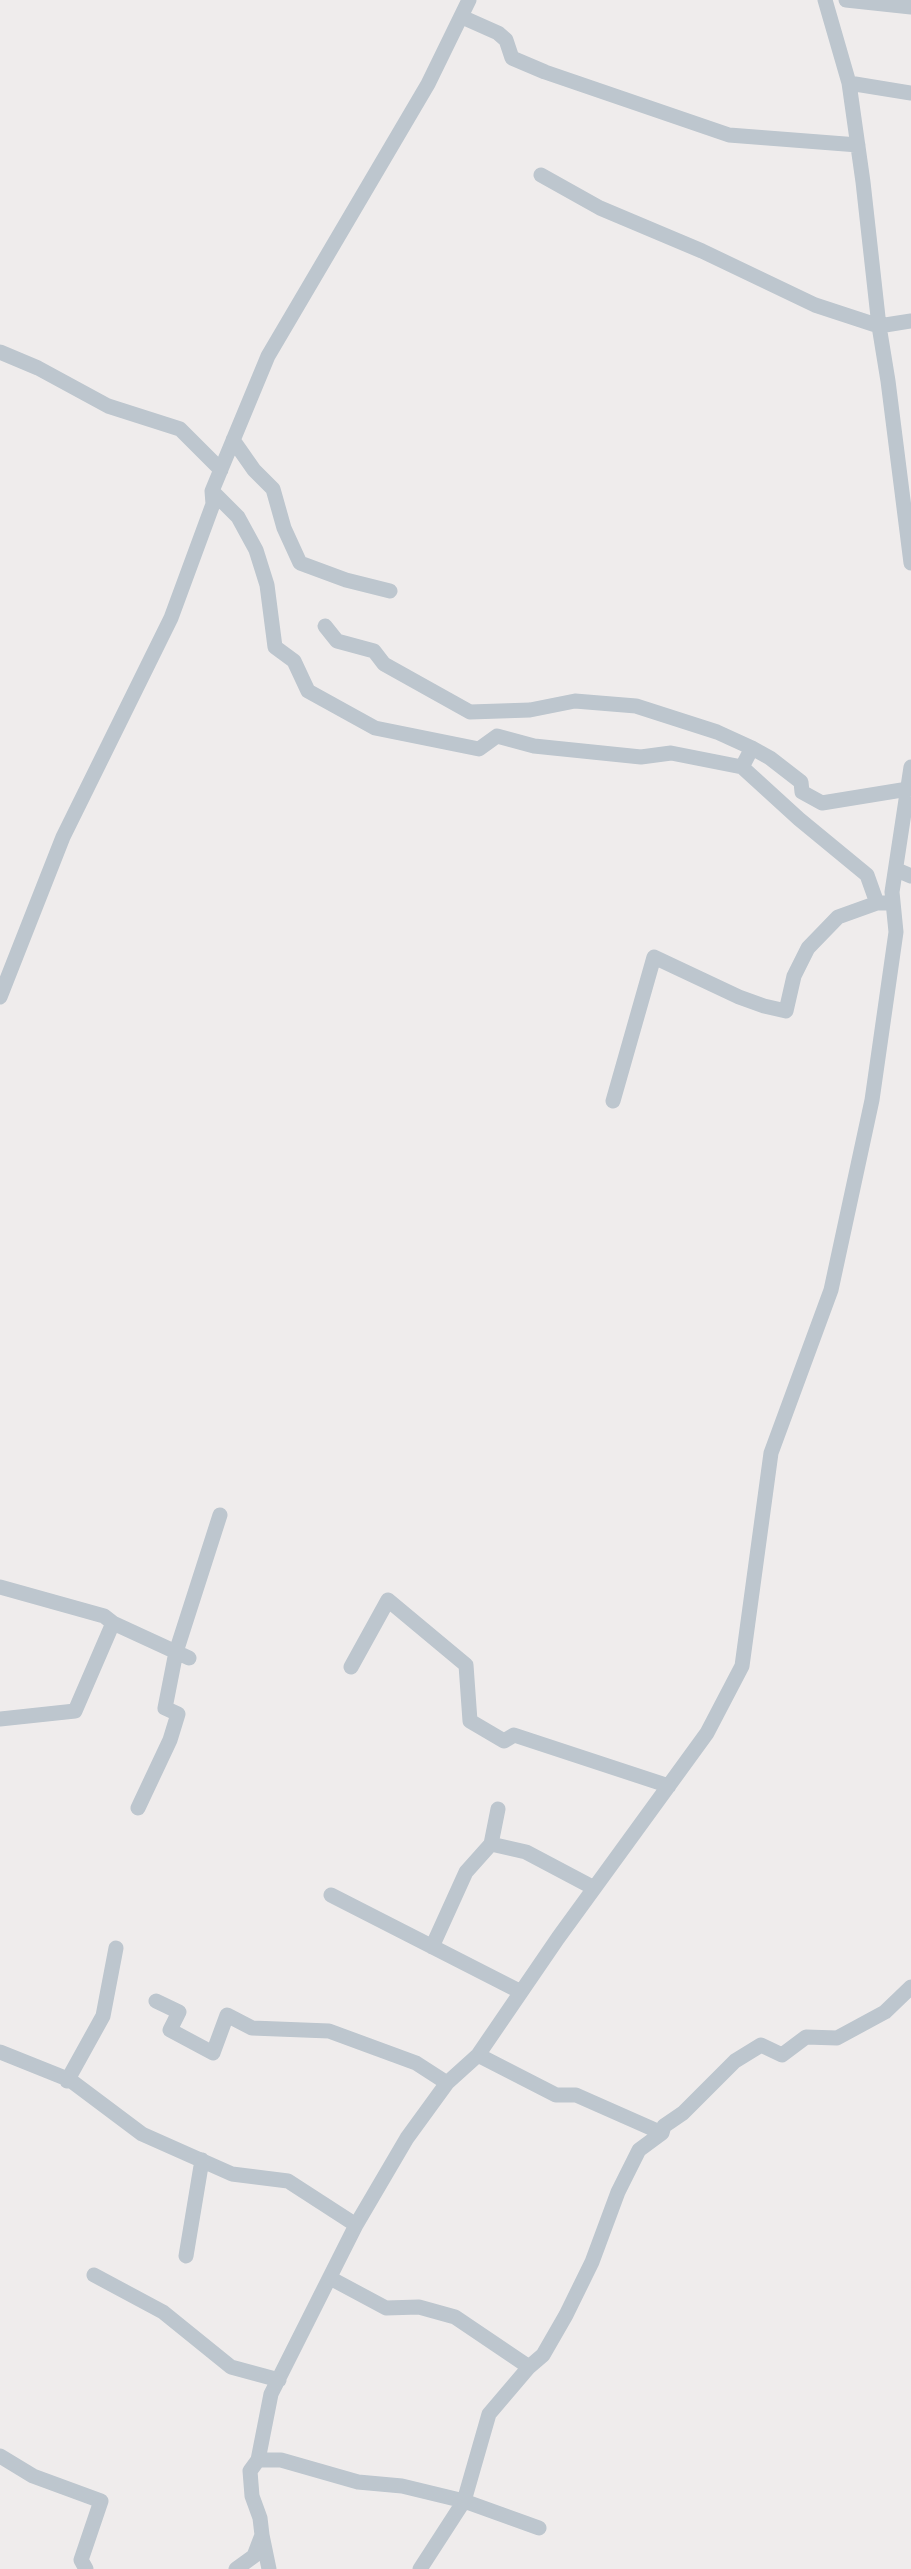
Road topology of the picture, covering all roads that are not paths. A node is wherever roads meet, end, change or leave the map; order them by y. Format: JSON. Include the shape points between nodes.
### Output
{"nodes":[{"id":1,"x":469,"y":0,"type":"edge"},
{"id":2,"x":825,"y":0,"type":"edge"},
{"id":3,"x":846,"y":0,"type":"edge"},
{"id":4,"x":911,"y":7,"type":"edge"},
{"id":5,"x":462,"y":18,"type":"junction"},
{"id":6,"x":849,"y":83,"type":"junction"},
{"id":7,"x":911,"y":93,"type":"edge"},
{"id":8,"x":858,"y":145,"type":"junction"},
{"id":9,"x":541,"y":175,"type":"dead end"},
{"id":10,"x":911,"y":321,"type":"edge"},
{"id":11,"x":879,"y":326,"type":"junction"},
{"id":12,"x":0,"y":352,"type":"edge"},
{"id":13,"x":233,"y":440,"type":"junction"},
{"id":14,"x":221,"y":470,"type":"junction"},
{"id":15,"x":212,"y":491,"type":"junction"},
{"id":16,"x":911,"y":563,"type":"edge"},
{"id":17,"x":390,"y":590,"type":"dead end"},
{"id":18,"x":325,"y":626,"type":"dead end"},
{"id":19,"x":752,"y":748,"type":"junction"},
{"id":20,"x":742,"y":767,"type":"junction"},
{"id":21,"x":911,"y":767,"type":"edge"},
{"id":22,"x":908,"y":789,"type":"junction"},
{"id":23,"x":904,"y":873,"type":"edge"},
{"id":24,"x":892,"y":898,"type":"junction"},
{"id":25,"x":877,"y":903,"type":"junction"},
{"id":26,"x":0,"y":997,"type":"edge"},
{"id":27,"x":613,"y":1101,"type":"dead end"},
{"id":28,"x":220,"y":1515,"type":"dead end"},
{"id":29,"x":0,"y":1587,"type":"edge"},
{"id":30,"x":113,"y":1623,"type":"junction"},
{"id":31,"x":183,"y":1655,"type":"junction"},
{"id":32,"x":351,"y":1667,"type":"dead end"},
{"id":33,"x":0,"y":1719,"type":"edge"},
{"id":34,"x":668,"y":1786,"type":"junction"},
{"id":35,"x":138,"y":1808,"type":"dead end"},
{"id":36,"x":498,"y":1809,"type":"dead end"},
{"id":37,"x":490,"y":1844,"type":"junction"},
{"id":38,"x":594,"y":1888,"type":"junction"},
{"id":39,"x":331,"y":1894,"type":"dead end"},
{"id":40,"x":116,"y":1948,"type":"dead end"},
{"id":41,"x":432,"y":1948,"type":"junction"},
{"id":42,"x":911,"y":1986,"type":"edge"},
{"id":43,"x":521,"y":1992,"type":"junction"},
{"id":44,"x":156,"y":2001,"type":"dead end"},
{"id":45,"x":0,"y":2052,"type":"edge"},
{"id":46,"x":478,"y":2055,"type":"junction"},
{"id":47,"x":67,"y":2081,"type":"junction"},
{"id":48,"x":447,"y":2083,"type":"junction"},
{"id":49,"x":662,"y":2133,"type":"junction"},
{"id":50,"x":202,"y":2160,"type":"junction"},
{"id":51,"x":356,"y":2225,"type":"junction"},
{"id":52,"x":186,"y":2256,"type":"dead end"},
{"id":53,"x":94,"y":2274,"type":"dead end"},
{"id":54,"x":330,"y":2278,"type":"junction"},
{"id":55,"x":529,"y":2367,"type":"junction"},
{"id":56,"x":279,"y":2380,"type":"junction"},
{"id":57,"x":0,"y":2456,"type":"edge"},
{"id":58,"x":258,"y":2460,"type":"junction"},
{"id":59,"x":464,"y":2501,"type":"junction"},
{"id":60,"x":539,"y":2528,"type":"dead end"},
{"id":61,"x":262,"y":2535,"type":"junction"},
{"id":62,"x":86,"y":2569,"type":"edge"},
{"id":63,"x":236,"y":2569,"type":"edge"},
{"id":64,"x":269,"y":2569,"type":"edge"},
{"id":65,"x":420,"y":2569,"type":"edge"}],
"edges":[{"from":1,"to":5,"type":"street"},
{"from":2,"to":6,"type":"street"},
{"from":3,"to":4,"type":"street"},
{"from":5,"to":8,"type":"street","via":[[498,33],[506,40],[512,58],[729,135]]},
{"from":5,"to":13,"type":"street","via":[[428,84],[268,356]]},
{"from":6,"to":7,"type":"street"},
{"from":6,"to":8,"type":"street"},
{"from":8,"to":11,"type":"street"},
{"from":9,"to":11,"type":"street","via":[[600,208],[702,251],[816,305]]},
{"from":10,"to":11,"type":"street"},
{"from":11,"to":16,"type":"street"},
{"from":12,"to":14,"type":"street","via":[[38,368],[108,406],[180,429]]},
{"from":13,"to":14,"type":"street"},
{"from":13,"to":17,"type":"street","via":[[254,470],[273,489],[284,528],[300,563],[346,580]]},
{"from":14,"to":15,"type":"street"},
{"from":15,"to":20,"type":"street","via":[[238,517],[256,550],[267,585],[275,647],[294,661],[308,691],[375,728],[479,749],[498,736],[534,746],[641,756],[671,753]]},
{"from":15,"to":26,"type":"street","via":[[213,504],[171,618],[63,837]]},
{"from":18,"to":19,"type":"street","via":[[337,641],[374,651],[384,664],[470,712],[530,710],[575,701],[636,706],[717,732]]},
{"from":19,"to":20,"type":"street"},
{"from":19,"to":22,"type":"street","via":[[801,782],[802,792],[822,803]]},
{"from":20,"to":25,"type":"street","via":[[867,875]]},
{"from":21,"to":22,"type":"street"},
{"from":22,"to":23,"type":"street"},
{"from":23,"to":24,"type":"street"},
{"from":24,"to":25,"type":"street"},
{"from":24,"to":34,"type":"street","via":[[896,932],[872,1100],[831,1290],[771,1453],[742,1666],[707,1733]]},
{"from":25,"to":27,"type":"street","via":[[838,917],[808,948],[794,976],[786,1011],[739,996],[654,957]]},
{"from":28,"to":31,"type":"street"},
{"from":29,"to":30,"type":"street","via":[[104,1616]]},
{"from":30,"to":31,"type":"street"},
{"from":30,"to":33,"type":"street","via":[[74,1711]]},
{"from":31,"to":35,"type":"street","via":[[165,1708],[178,1714],[170,1740]]},
{"from":32,"to":34,"type":"street","via":[[388,1600],[466,1665],[470,1721],[504,1741],[514,1736]]},
{"from":34,"to":38,"type":"street"},
{"from":36,"to":37,"type":"street"},
{"from":37,"to":38,"type":"street","via":[[526,1852]]},
{"from":37,"to":41,"type":"street","via":[[466,1872]]},
{"from":38,"to":43,"type":"street"},
{"from":39,"to":41,"type":"street"},
{"from":40,"to":47,"type":"street","via":[[103,2016]]},
{"from":41,"to":43,"type":"street"},
{"from":42,"to":49,"type":"street","via":[[886,2012],[837,2038],[806,2037],[782,2055],[761,2045],[735,2061],[683,2113],[664,2126]]},
{"from":43,"to":46,"type":"street"},
{"from":44,"to":48,"type":"street","via":[[179,2012],[170,2030],[213,2053],[227,2015],[252,2028],[329,2031],[416,2063]]},
{"from":45,"to":47,"type":"street"},
{"from":46,"to":48,"type":"street"},
{"from":46,"to":49,"type":"street","via":[[556,2095],[576,2095]]},
{"from":47,"to":50,"type":"street","via":[[70,2080],[142,2134]]},
{"from":48,"to":51,"type":"street","via":[[407,2138]]},
{"from":49,"to":55,"type":"street","via":[[639,2150],[566,2315],[543,2355]]},
{"from":50,"to":51,"type":"street","via":[[232,2174],[288,2181]]},
{"from":50,"to":52,"type":"street"},
{"from":51,"to":54,"type":"street"},
{"from":53,"to":56,"type":"street","via":[[163,2312],[231,2367]]},
{"from":54,"to":55,"type":"street","via":[[386,2308],[419,2307],[455,2317]]},
{"from":54,"to":56,"type":"street"},
{"from":55,"to":59,"type":"street","via":[[489,2414]]},
{"from":56,"to":58,"type":"street","via":[[272,2394]]},
{"from":57,"to":62,"type":"street","via":[[33,2476],[101,2501],[81,2560]]},
{"from":58,"to":59,"type":"street","via":[[281,2460],[358,2482],[402,2486]]},
{"from":58,"to":61,"type":"street","via":[[250,2471],[252,2496]]},
{"from":59,"to":60,"type":"street"},
{"from":59,"to":65,"type":"street"},
{"from":61,"to":63,"type":"street","via":[[254,2556]]},
{"from":61,"to":64,"type":"street"}]}
